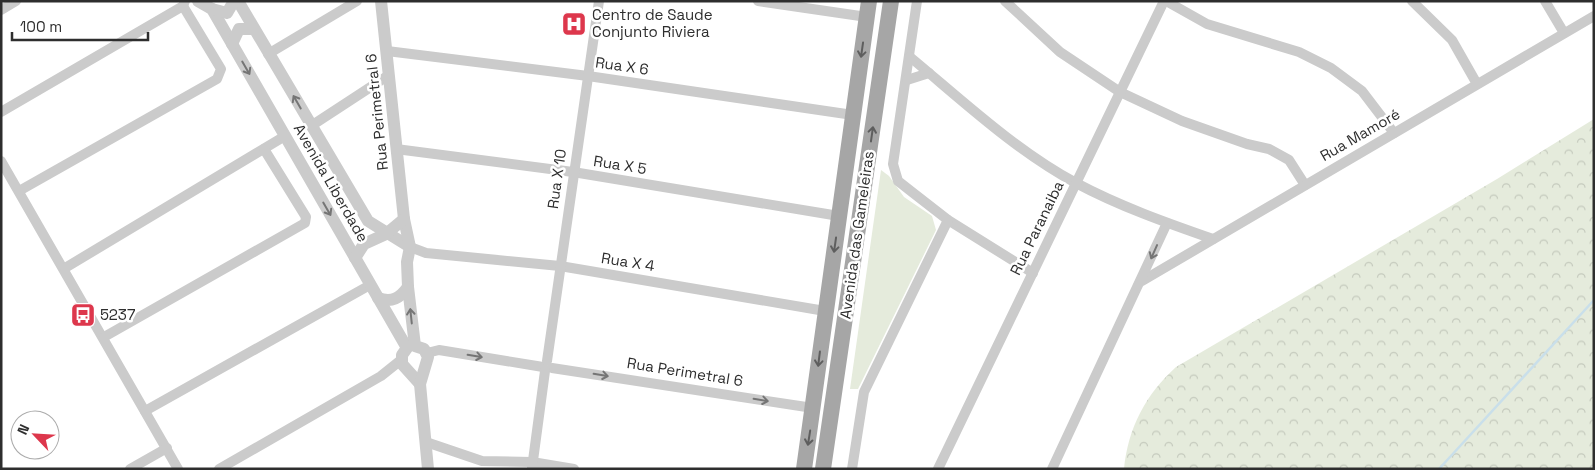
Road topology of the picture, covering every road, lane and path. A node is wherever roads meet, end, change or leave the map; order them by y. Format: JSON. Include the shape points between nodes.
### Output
{"nodes":[{"id":1,"x":16,"y":1,"type":"edge"},
{"id":2,"x":198,"y":1,"type":"edge"},
{"id":3,"x":234,"y":1,"type":"edge"},
{"id":4,"x":238,"y":1,"type":"edge"},
{"id":5,"x":357,"y":1,"type":"edge"},
{"id":6,"x":381,"y":1,"type":"edge"},
{"id":7,"x":599,"y":1,"type":"edge"},
{"id":8,"x":758,"y":1,"type":"edge"},
{"id":9,"x":891,"y":1,"type":"edge"},
{"id":10,"x":918,"y":1,"type":"edge"},
{"id":11,"x":1005,"y":1,"type":"edge"},
{"id":12,"x":1165,"y":1,"type":"edge"},
{"id":13,"x":1412,"y":1,"type":"edge"},
{"id":14,"x":1545,"y":1,"type":"edge"},
{"id":15,"x":776,"y":2,"type":"edge"},
{"id":16,"x":184,"y":3,"type":"edge"},
{"id":17,"x":212,"y":9,"type":"junction"},
{"id":18,"x":868,"y":9,"type":"edge"},
{"id":19,"x":1,"y":10,"type":"edge"},
{"id":20,"x":1594,"y":16,"type":"edge"},
{"id":21,"x":254,"y":29,"type":"junction"},
{"id":22,"x":1564,"y":33,"type":"junction"},
{"id":23,"x":232,"y":44,"type":"junction"},
{"id":24,"x":387,"y":51,"type":"junction"},
{"id":25,"x":268,"y":54,"type":"junction"},
{"id":26,"x":910,"y":57,"type":"junction"},
{"id":27,"x":929,"y":73,"type":"junction"},
{"id":28,"x":389,"y":75,"type":"junction"},
{"id":29,"x":588,"y":76,"type":"junction"},
{"id":30,"x":907,"y":80,"type":"junction"},
{"id":31,"x":1477,"y":84,"type":"junction"},
{"id":32,"x":1120,"y":92,"type":"junction"},
{"id":33,"x":1,"y":112,"type":"edge"},
{"id":34,"x":853,"y":115,"type":"junction"},
{"id":35,"x":310,"y":126,"type":"junction"},
{"id":36,"x":1394,"y":133,"type":"junction"},
{"id":37,"x":285,"y":136,"type":"junction"},
{"id":38,"x":264,"y":149,"type":"junction"},
{"id":39,"x":396,"y":149,"type":"junction"},
{"id":40,"x":1,"y":161,"type":"edge"},
{"id":41,"x":574,"y":172,"type":"junction"},
{"id":42,"x":1076,"y":183,"type":"junction"},
{"id":43,"x":1305,"y":185,"type":"junction"},
{"id":44,"x":19,"y":191,"type":"junction"},
{"id":45,"x":839,"y":216,"type":"junction"},
{"id":46,"x":404,"y":219,"type":"junction"},
{"id":47,"x":948,"y":220,"type":"junction"},
{"id":48,"x":1167,"y":224,"type":"junction"},
{"id":49,"x":386,"y":234,"type":"junction"},
{"id":50,"x":1213,"y":239,"type":"junction"},
{"id":51,"x":410,"y":247,"type":"junction"},
{"id":52,"x":426,"y":253,"type":"junction"},
{"id":53,"x":354,"y":258,"type":"junction"},
{"id":54,"x":408,"y":262,"type":"junction"},
{"id":55,"x":560,"y":266,"type":"junction"},
{"id":56,"x":65,"y":268,"type":"junction"},
{"id":57,"x":1033,"y":273,"type":"junction"},
{"id":58,"x":1142,"y":281,"type":"junction"},
{"id":59,"x":370,"y":285,"type":"junction"},
{"id":60,"x":408,"y":287,"type":"junction"},
{"id":61,"x":378,"y":298,"type":"junction"},
{"id":62,"x":825,"y":311,"type":"junction"},
{"id":63,"x":104,"y":337,"type":"junction"},
{"id":64,"x":842,"y":338,"type":"junction"},
{"id":65,"x":427,"y":353,"type":"junction"},
{"id":66,"x":405,"y":367,"type":"junction"},
{"id":67,"x":547,"y":367,"type":"junction"},
{"id":68,"x":424,"y":369,"type":"junction"},
{"id":69,"x":420,"y":384,"type":"junction"},
{"id":70,"x":813,"y":408,"type":"junction"},
{"id":71,"x":145,"y":411,"type":"junction"},
{"id":72,"x":426,"y":442,"type":"junction"},
{"id":73,"x":167,"y":448,"type":"junction"},
{"id":74,"x":482,"y":461,"type":"junction"},
{"id":75,"x":532,"y":465,"type":"edge"},
{"id":76,"x":130,"y":469,"type":"edge"},
{"id":77,"x":178,"y":469,"type":"edge"},
{"id":78,"x":219,"y":469,"type":"edge"},
{"id":79,"x":428,"y":469,"type":"edge"},
{"id":80,"x":491,"y":469,"type":"edge"},
{"id":81,"x":574,"y":469,"type":"edge"},
{"id":82,"x":804,"y":469,"type":"edge"},
{"id":83,"x":823,"y":469,"type":"edge"},
{"id":84,"x":852,"y":469,"type":"edge"},
{"id":85,"x":938,"y":469,"type":"edge"},
{"id":86,"x":1052,"y":469,"type":"edge"}],
"edges":[{"from":1,"to":19,"type":"street"},
{"from":2,"to":17,"type":"street"},
{"from":3,"to":17,"type":"street","via":[[227,12]]},
{"from":4,"to":21,"type":"street","name":"Avenida Liberdade"},
{"from":5,"to":25,"type":"street"},
{"from":6,"to":24,"type":"street","name":"Rua Perimetral 6"},
{"from":7,"to":29,"type":"street","name":"Rua X 10"},
{"from":8,"to":15,"type":"street"},
{"from":64,"to":9,"type":"main road","name":"Avenida das Gameleiras","one_way":true},
{"from":10,"to":26,"type":"street"},
{"from":11,"to":32,"type":"street","via":[[1060,52]]},
{"from":12,"to":32,"type":"street","name":"Rua Paranaiba"},
{"from":12,"to":36,"type":"street","via":[[1207,24],[1299,52],[1331,68],[1362,91]]},
{"from":13,"to":31,"type":"street","via":[[1452,40]]},
{"from":14,"to":22,"type":"street"},
{"from":15,"to":18,"type":"street"},
{"from":16,"to":33,"type":"street"},
{"from":16,"to":44,"type":"street","via":[[221,68],[217,79]]},
{"from":17,"to":23,"type":"street","name":"Avenida Liberdade"},
{"from":18,"to":34,"type":"main road","name":"Avenida das Gameleiras","one_way":true},
{"from":20,"to":22,"type":"street","name":"Rua Mamoré"},
{"from":21,"to":23,"type":"street","via":[[239,30]]},
{"from":21,"to":25,"type":"street","name":"Avenida Liberdade"},
{"from":22,"to":31,"type":"street","name":"Rua Mamoré"},
{"from":23,"to":37,"type":"street","name":"Avenida Liberdade","one_way":true},
{"from":24,"to":28,"type":"street","name":"Rua Perimetral 6"},
{"from":24,"to":29,"type":"street","name":"Rua X 6"},
{"from":35,"to":25,"type":"street","name":"Avenida Liberdade","one_way":true},
{"from":26,"to":27,"type":"street"},
{"from":26,"to":30,"type":"street"},
{"from":27,"to":30,"type":"street"},
{"from":27,"to":42,"type":"street","via":[[1014,143]]},
{"from":28,"to":35,"type":"street"},
{"from":28,"to":39,"type":"street","name":"Rua Perimetral 6"},
{"from":29,"to":34,"type":"street","name":"Rua X 6"},
{"from":29,"to":41,"type":"street","name":"Rua X 10"},
{"from":30,"to":47,"type":"street","via":[[893,164],[898,181]]},
{"from":31,"to":36,"type":"street","name":"Rua Mamoré"},
{"from":32,"to":42,"type":"street","name":"Rua Paranaiba"},
{"from":32,"to":43,"type":"street","via":[[1182,121],[1270,149],[1288,160]]},
{"from":34,"to":45,"type":"main road","name":"Avenida das Gameleiras"},
{"from":35,"to":49,"type":"street","name":"Avenida Liberdade","via":[[368,221]]},
{"from":36,"to":43,"type":"street","name":"Rua Mamoré"},
{"from":37,"to":38,"type":"street"},
{"from":37,"to":53,"type":"street","name":"Avenida Liberdade","one_way":true},
{"from":38,"to":56,"type":"street"},
{"from":38,"to":63,"type":"street","via":[[306,217],[305,223]]},
{"from":39,"to":41,"type":"street","name":"Rua X 5"},
{"from":39,"to":46,"type":"street","name":"Rua Perimetral 6"},
{"from":40,"to":44,"type":"street"},
{"from":41,"to":45,"type":"street","name":"Rua X 5"},
{"from":41,"to":55,"type":"street","name":"Rua X 10"},
{"from":42,"to":48,"type":"street"},
{"from":42,"to":57,"type":"street","name":"Rua Paranaiba"},
{"from":43,"to":50,"type":"street","name":"Rua Mamoré"},
{"from":44,"to":56,"type":"street"},
{"from":45,"to":62,"type":"main road","name":"Avenida das Gameleiras","one_way":true},
{"from":46,"to":49,"type":"street"},
{"from":46,"to":51,"type":"street","name":"Rua Perimetral 6"},
{"from":47,"to":57,"type":"street"},
{"from":47,"to":84,"type":"street","via":[[864,392]]},
{"from":48,"to":50,"type":"street"},
{"from":48,"to":58,"type":"street","one_way":true},
{"from":49,"to":51,"type":"street","name":"Avenida Liberdade"},
{"from":49,"to":53,"type":"street","via":[[364,244]]},
{"from":50,"to":58,"type":"street","name":"Rua Mamoré"},
{"from":51,"to":52,"type":"street","name":"Rua X 4"},
{"from":51,"to":54,"type":"street","name":"Rua Perimetral 6"},
{"from":52,"to":54,"type":"street"},
{"from":52,"to":55,"type":"street","name":"Rua X 4"},
{"from":53,"to":59,"type":"street","name":"Avenida Liberdade"},
{"from":54,"to":60,"type":"street","name":"Rua Perimetral 6"},
{"from":55,"to":62,"type":"street","name":"Rua X 4"},
{"from":55,"to":67,"type":"street","name":"Rua X 10"},
{"from":56,"to":63,"type":"street"},
{"from":57,"to":85,"type":"street","name":"Rua Paranaiba"},
{"from":58,"to":86,"type":"street"},
{"from":59,"to":61,"type":"street","name":"Avenida Liberdade"},
{"from":59,"to":71,"type":"street"},
{"from":60,"to":61,"type":"street","via":[[392,300]]},
{"from":65,"to":60,"type":"street","name":"Rua Perimetral 6","one_way":true,"via":[[415,346]]},
{"from":61,"to":66,"type":"street","name":"Avenida Liberdade","via":[[407,348]]},
{"from":62,"to":64,"type":"main road","via":[[838,316]]},
{"from":62,"to":70,"type":"main road","name":"Avenida das Gameleiras","one_way":true},
{"from":63,"to":71,"type":"street"},
{"from":64,"to":83,"type":"main road","name":"Avenida das Gameleiras"},
{"from":65,"to":67,"type":"street","name":"Rua Perimetral 6","one_way":true,"via":[[439,350]]},
{"from":65,"to":68,"type":"street"},
{"from":66,"to":68,"type":"street","via":[[417,373]]},
{"from":66,"to":69,"type":"street"},
{"from":66,"to":78,"type":"street","via":[[381,376]]},
{"from":67,"to":70,"type":"street","name":"Rua Perimetral 6","one_way":true},
{"from":67,"to":75,"type":"street","name":"Rua X 10"},
{"from":68,"to":69,"type":"street"},
{"from":69,"to":72,"type":"street"},
{"from":70,"to":82,"type":"main road","name":"Avenida das Gameleiras","one_way":true},
{"from":71,"to":73,"type":"street"},
{"from":72,"to":74,"type":"street"},
{"from":72,"to":79,"type":"street"},
{"from":73,"to":76,"type":"street"},
{"from":73,"to":77,"type":"street"},
{"from":74,"to":75,"type":"street"},
{"from":74,"to":80,"type":"street"},
{"from":75,"to":81,"type":"street"}]}
